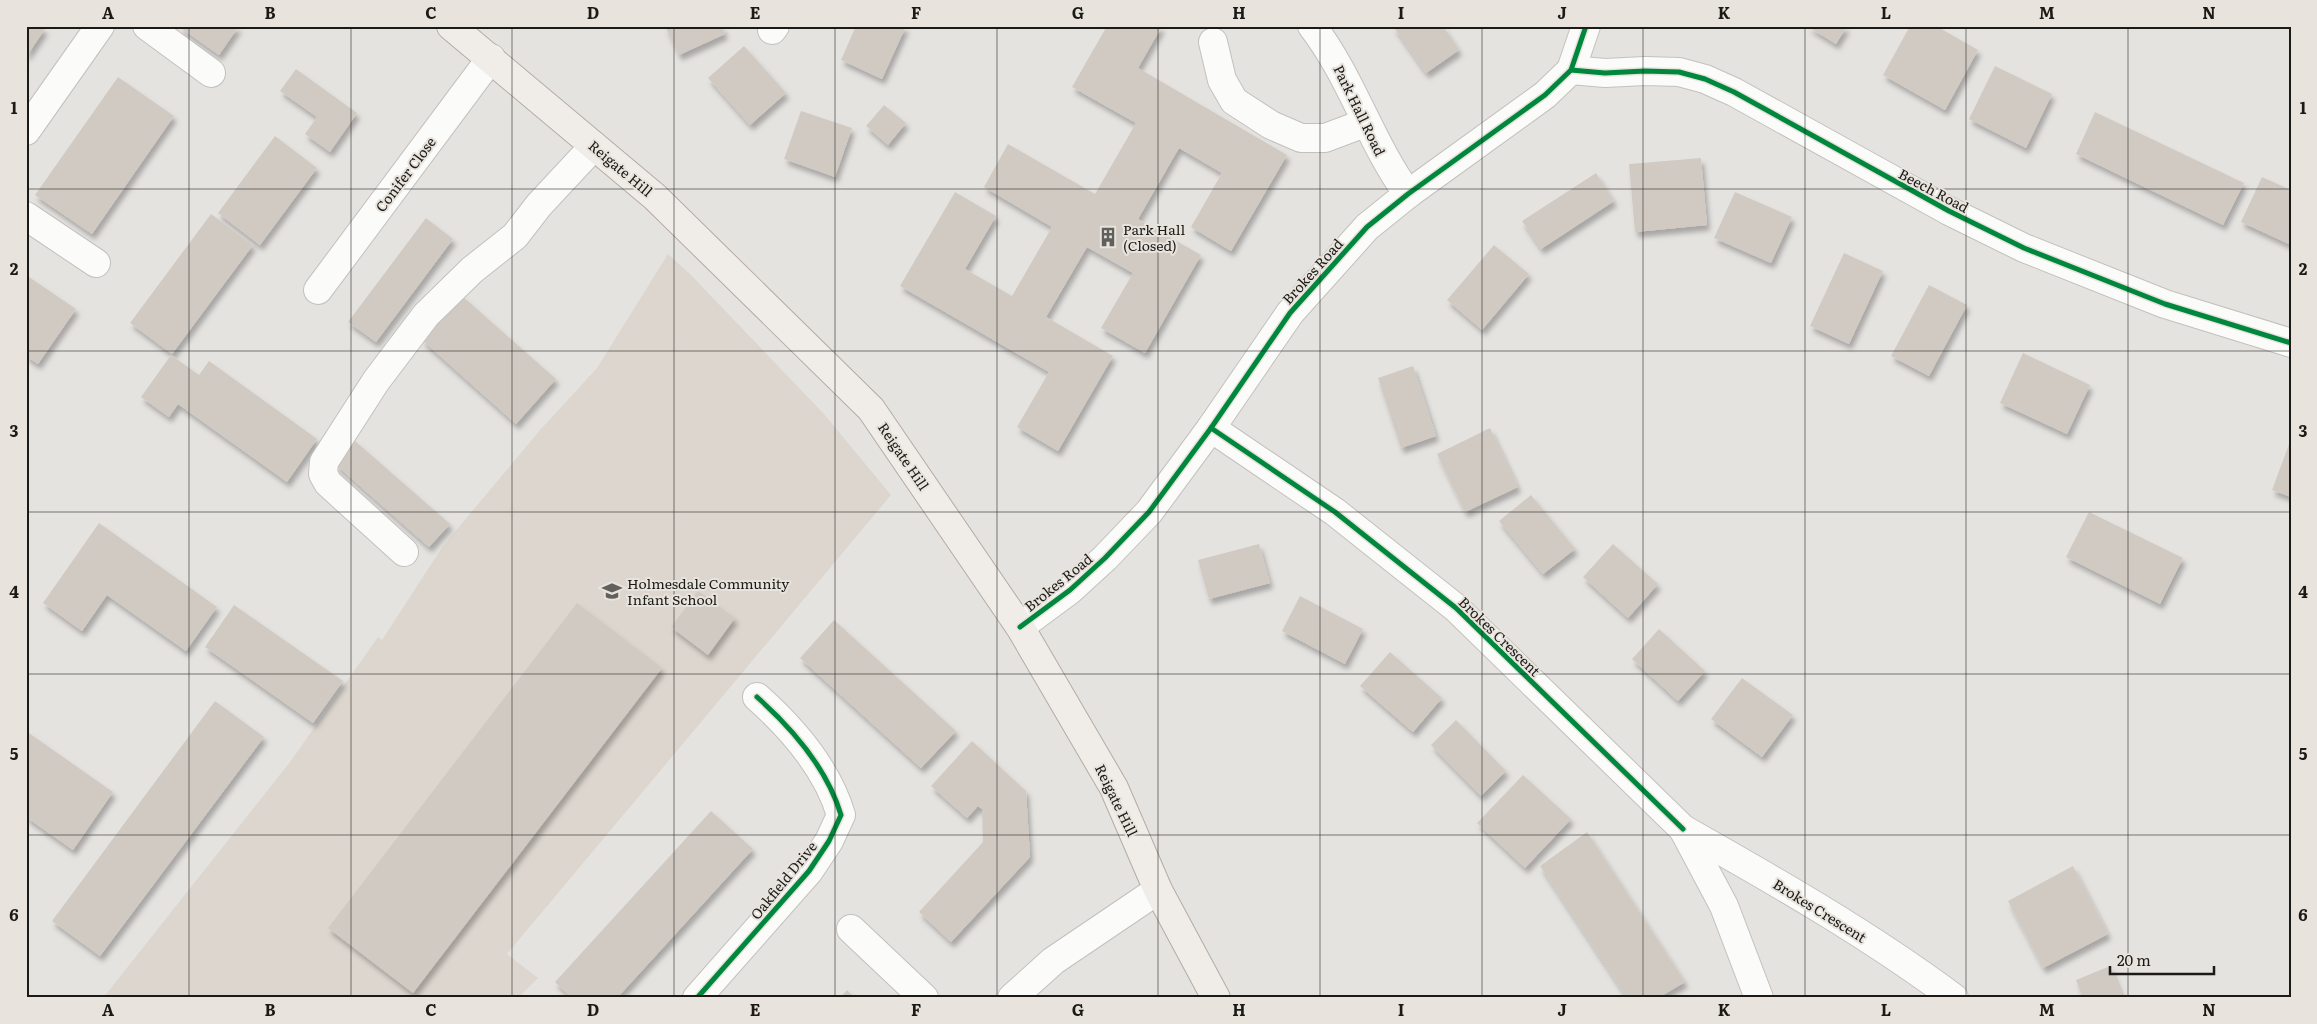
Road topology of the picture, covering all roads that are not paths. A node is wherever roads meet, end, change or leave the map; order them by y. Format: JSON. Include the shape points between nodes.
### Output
{"nodes":[{"id":1,"x":100,"y":26,"type":"edge"},
{"id":2,"x":147,"y":26,"type":"edge"},
{"id":3,"x":450,"y":26,"type":"edge"},
{"id":4,"x":1312,"y":26,"type":"edge"},
{"id":5,"x":1586,"y":26,"type":"edge"},
{"id":6,"x":1213,"y":42,"type":"dead end"},
{"id":7,"x":491,"y":58,"type":"junction"},
{"id":8,"x":1571,"y":70,"type":"junction"},
{"id":9,"x":211,"y":73,"type":"dead end"},
{"id":10,"x":1365,"y":123,"type":"junction"},
{"id":11,"x":26,"y":131,"type":"edge"},
{"id":12,"x":594,"y":146,"type":"junction"},
{"id":13,"x":1408,"y":194,"type":"junction"},
{"id":14,"x":26,"y":216,"type":"edge"},
{"id":15,"x":96,"y":263,"type":"dead end"},
{"id":16,"x":318,"y":290,"type":"dead end"},
{"id":17,"x":2291,"y":343,"type":"edge"},
{"id":18,"x":1211,"y":428,"type":"junction"},
{"id":19,"x":404,"y":552,"type":"dead end"},
{"id":20,"x":1020,"y":626,"type":"junction"},
{"id":21,"x":757,"y":696,"type":"dead end"},
{"id":22,"x":1683,"y":829,"type":"junction"},
{"id":23,"x":1158,"y":890,"type":"junction"},
{"id":24,"x":852,"y":930,"type":"dead end"},
{"id":25,"x":696,"y":998,"type":"edge"},
{"id":26,"x":924,"y":998,"type":"edge"},
{"id":27,"x":1012,"y":998,"type":"edge"},
{"id":28,"x":1216,"y":998,"type":"edge"},
{"id":29,"x":1759,"y":998,"type":"edge"},
{"id":30,"x":1954,"y":998,"type":"edge"}],
"edges":[{"from":1,"to":11,"type":"street"},
{"from":2,"to":9,"type":"street"},
{"from":3,"to":7,"type":"main road","name":"Reigate Hill"},
{"from":4,"to":10,"type":"street","name":"Park Hall Road","via":[[1339,66]]},
{"from":5,"to":8,"type":"street","name":"Brokes Road"},
{"from":6,"to":10,"type":"street","via":[[1222,80],[1234,101],[1271,126],[1301,138],[1325,138]]},
{"from":7,"to":12,"type":"main road","name":"Reigate Hill"},
{"from":7,"to":16,"type":"street","name":"Conifer Close"},
{"from":8,"to":13,"type":"street","name":"Brokes Road","via":[[1545,95]]},
{"from":8,"to":17,"type":"street","name":"Beech Road","via":[[1605,74],[1679,72],[1705,79],[2024,248],[2165,304]]},
{"from":10,"to":13,"type":"street","name":"Park Hall Road","via":[[1388,167]]},
{"from":12,"to":19,"type":"street","via":[[515,236],[472,270],[426,315],[376,381],[324,462],[323,474],[328,483]]},
{"from":12,"to":20,"type":"main road","name":"Reigate Hill","via":[[655,197],[871,408]]},
{"from":13,"to":18,"type":"street","name":"Brokes Road","via":[[1366,227],[1290,313]]},
{"from":14,"to":15,"type":"street"},
{"from":18,"to":20,"type":"street","name":"Brokes Road","via":[[1149,512],[1106,558],[1070,590]]},
{"from":18,"to":22,"type":"street","name":"Brokes Crescent","via":[[1335,512],[1456,608]]},
{"from":20,"to":23,"type":"main road","name":"Reigate Hill","via":[[1114,788]]},
{"from":21,"to":25,"type":"street","name":"Oakfield Drive","via":[[784,721],[811,756],[835,795],[841,815],[809,871]]},
{"from":22,"to":29,"type":"street","name":"Brokes Crescent","via":[[1724,906]]},
{"from":22,"to":30,"type":"street","name":"Brokes Crescent","via":[[1814,905]]},
{"from":23,"to":27,"type":"street","via":[[1052,961]]},
{"from":23,"to":28,"type":"main road","name":"Reigate Hill"},
{"from":24,"to":26,"type":"street"}]}
